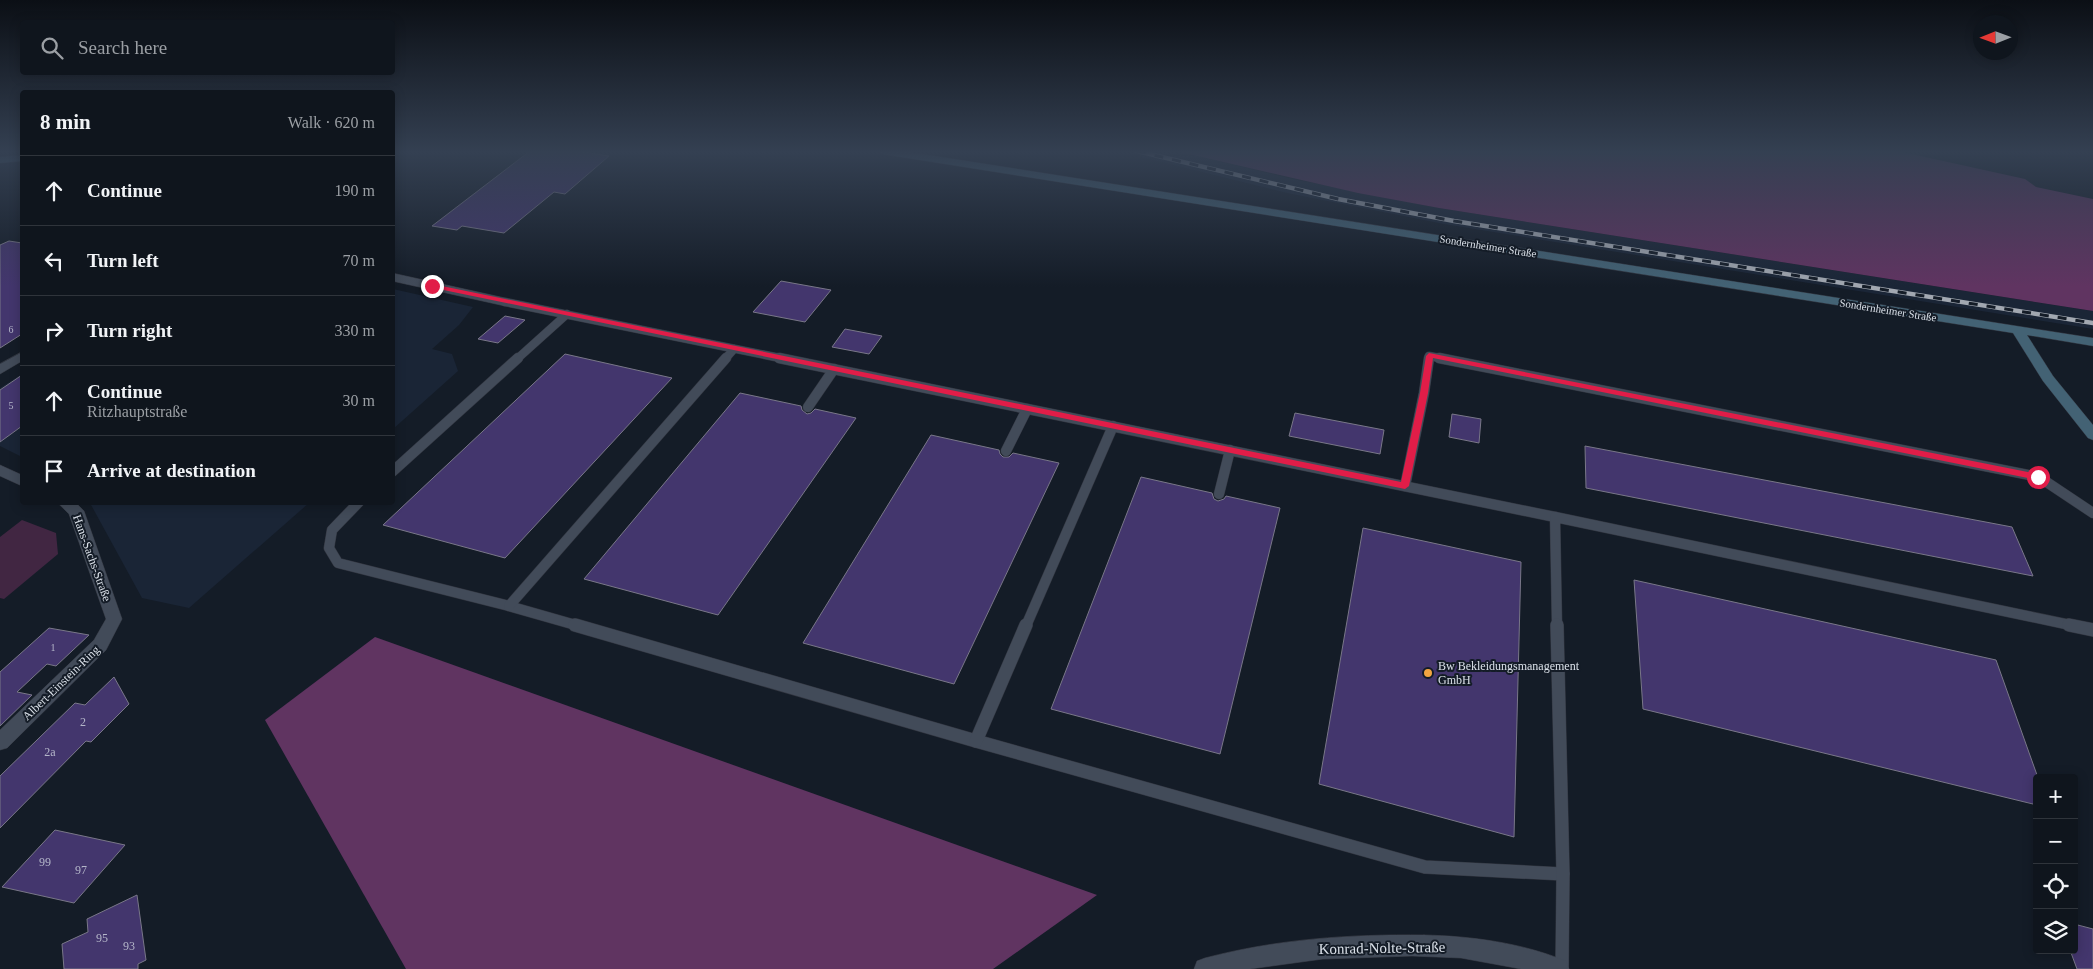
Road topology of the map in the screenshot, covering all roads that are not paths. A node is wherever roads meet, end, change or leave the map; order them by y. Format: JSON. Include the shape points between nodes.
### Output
{"nodes":[{"id":1,"x":1169,"y":196,"type":"edge"},
{"id":2,"x":395,"y":278,"type":"edge"},
{"id":3,"x":505,"y":302,"type":"joint"},
{"id":4,"x":566,"y":314,"type":"junction"},
{"id":5,"x":2017,"y":330,"type":"junction"},
{"id":6,"x":2093,"y":342,"type":"edge"},
{"id":7,"x":734,"y":349,"type":"junction"},
{"id":8,"x":20,"y":357,"type":"edge"},
{"id":9,"x":834,"y":369,"type":"junction"},
{"id":10,"x":0,"y":370,"type":"edge"},
{"id":11,"x":808,"y":407,"type":"dead end"},
{"id":12,"x":1028,"y":409,"type":"junction"},
{"id":13,"x":1113,"y":426,"type":"junction"},
{"id":14,"x":2093,"y":435,"type":"edge"},
{"id":15,"x":1230,"y":450,"type":"junction"},
{"id":16,"x":1006,"y":451,"type":"dead end"},
{"id":17,"x":395,"y":469,"type":"edge"},
{"id":18,"x":0,"y":470,"type":"edge"},
{"id":19,"x":20,"y":480,"type":"edge"},
{"id":20,"x":1405,"y":486,"type":"junction"},
{"id":21,"x":1219,"y":494,"type":"dead end"},
{"id":22,"x":68,"y":505,"type":"edge"},
{"id":23,"x":356,"y":505,"type":"edge"},
{"id":24,"x":2093,"y":513,"type":"edge"},
{"id":25,"x":1555,"y":517,"type":"junction"},
{"id":26,"x":509,"y":606,"type":"junction"},
{"id":27,"x":114,"y":619,"type":"joint"},
{"id":28,"x":2093,"y":630,"type":"edge"},
{"id":29,"x":976,"y":741,"type":"junction"},
{"id":30,"x":0,"y":742,"type":"edge"},
{"id":31,"x":1563,"y":874,"type":"junction"},
{"id":32,"x":1205,"y":969,"type":"edge"},
{"id":33,"x":1558,"y":969,"type":"edge"},
{"id":34,"x":1562,"y":969,"type":"edge"}],
"edges":[{"from":1,"to":5,"type":"main road","name":"Sondernheimer Straße"},
{"from":2,"to":3,"type":"street"},
{"from":3,"to":4,"type":"lane"},
{"from":4,"to":7,"type":"lane"},
{"from":4,"to":17,"type":"lane"},
{"from":5,"to":6,"type":"main road","name":"Sondernheimer Straße"},
{"from":5,"to":14,"type":"main road","via":[[2048,378]]},
{"from":7,"to":9,"type":"lane"},
{"from":7,"to":26,"type":"lane"},
{"from":8,"to":10,"type":"street"},
{"from":9,"to":11,"type":"lane"},
{"from":9,"to":12,"type":"lane"},
{"from":12,"to":13,"type":"lane"},
{"from":12,"to":16,"type":"lane"},
{"from":13,"to":15,"type":"lane"},
{"from":13,"to":29,"type":"lane"},
{"from":15,"to":20,"type":"lane"},
{"from":15,"to":21,"type":"lane"},
{"from":18,"to":19,"type":"street"},
{"from":20,"to":24,"type":"lane","via":[[1429,356],[2038,477]]},
{"from":20,"to":25,"type":"lane"},
{"from":22,"to":27,"type":"street","name":"Hans-Sachs-Straße","via":[[76,511]]},
{"from":23,"to":26,"type":"lane","via":[[332,530],[329,548],[338,564]]},
{"from":25,"to":28,"type":"lane"},
{"from":25,"to":31,"type":"lane"},
{"from":26,"to":29,"type":"lane"},
{"from":27,"to":30,"type":"street","name":"Albert-Einstein-Ring","via":[[100,645]]},
{"from":29,"to":31,"type":"lane","via":[[1425,867]]},
{"from":31,"to":34,"type":"lane"},
{"from":32,"to":33,"type":"street","name":"Konrad-Nolte-Straße","via":[[1264,954],[1400,944],[1500,953]]}]}
